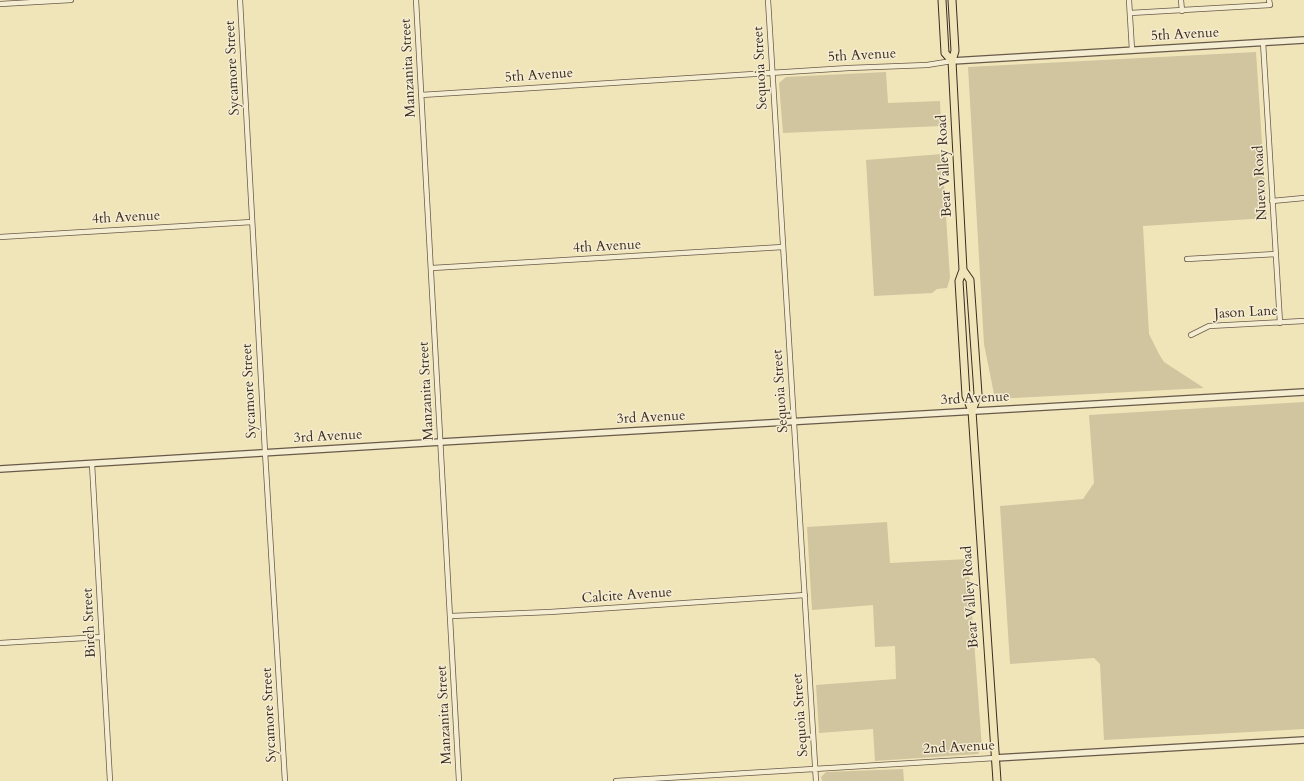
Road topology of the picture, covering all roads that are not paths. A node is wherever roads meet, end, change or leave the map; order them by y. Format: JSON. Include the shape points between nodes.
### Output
{"nodes":[{"id":1,"x":72,"y":0,"type":"edge"},
{"id":2,"x":240,"y":0,"type":"edge"},
{"id":3,"x":416,"y":0,"type":"edge"},
{"id":4,"x":768,"y":0,"type":"edge"},
{"id":5,"x":942,"y":0,"type":"edge"},
{"id":6,"x":952,"y":0,"type":"edge"},
{"id":7,"x":1129,"y":0,"type":"edge"},
{"id":8,"x":1181,"y":0,"type":"edge"},
{"id":9,"x":1269,"y":2,"type":"edge"},
{"id":10,"x":0,"y":4,"type":"edge"},
{"id":11,"x":1182,"y":11,"type":"junction"},
{"id":12,"x":1130,"y":13,"type":"junction"},
{"id":13,"x":1304,"y":40,"type":"edge"},
{"id":14,"x":1264,"y":42,"type":"junction"},
{"id":15,"x":1132,"y":50,"type":"junction"},
{"id":16,"x":952,"y":61,"type":"junction"},
{"id":17,"x":772,"y":73,"type":"junction"},
{"id":18,"x":421,"y":95,"type":"junction"},
{"id":19,"x":1304,"y":198,"type":"edge"},
{"id":20,"x":1272,"y":201,"type":"junction"},
{"id":21,"x":252,"y":222,"type":"junction"},
{"id":22,"x":0,"y":236,"type":"edge"},
{"id":23,"x":783,"y":248,"type":"junction"},
{"id":24,"x":1276,"y":254,"type":"junction"},
{"id":25,"x":1187,"y":259,"type":"dead end"},
{"id":26,"x":432,"y":268,"type":"junction"},
{"id":27,"x":963,"y":270,"type":"junction"},
{"id":28,"x":1304,"y":321,"type":"edge"},
{"id":29,"x":1280,"y":323,"type":"junction"},
{"id":30,"x":1191,"y":335,"type":"dead end"},
{"id":31,"x":1304,"y":392,"type":"edge"},
{"id":32,"x":972,"y":411,"type":"junction"},
{"id":33,"x":794,"y":422,"type":"junction"},
{"id":34,"x":441,"y":442,"type":"junction"},
{"id":35,"x":265,"y":452,"type":"junction"},
{"id":36,"x":92,"y":464,"type":"junction"},
{"id":37,"x":0,"y":469,"type":"edge"},
{"id":38,"x":805,"y":595,"type":"junction"},
{"id":39,"x":451,"y":616,"type":"junction"},
{"id":40,"x":102,"y":636,"type":"junction"},
{"id":41,"x":0,"y":643,"type":"edge"},
{"id":42,"x":1304,"y":740,"type":"edge"},
{"id":43,"x":995,"y":758,"type":"junction"},
{"id":44,"x":815,"y":769,"type":"junction"},
{"id":45,"x":110,"y":781,"type":"edge"},
{"id":46,"x":285,"y":781,"type":"edge"},
{"id":47,"x":460,"y":781,"type":"edge"},
{"id":48,"x":616,"y":781,"type":"edge"},
{"id":49,"x":816,"y":781,"type":"edge"},
{"id":50,"x":996,"y":781,"type":"edge"}],
"edges":[{"from":1,"to":10,"type":"street"},
{"from":2,"to":21,"type":"street","name":"Sycamore Street"},
{"from":3,"to":18,"type":"street","name":"Manzanita Street"},
{"from":4,"to":17,"type":"street","name":"Sequoia Street"},
{"from":5,"to":16,"type":"main road","name":"Bear Valley Road","via":[[945,53]]},
{"from":6,"to":16,"type":"main road","name":"Bear Valley Road","via":[[955,51]]},
{"from":7,"to":12,"type":"street"},
{"from":8,"to":11,"type":"street"},
{"from":9,"to":11,"type":"street"},
{"from":11,"to":12,"type":"street"},
{"from":12,"to":15,"type":"street"},
{"from":13,"to":14,"type":"street","name":"5th Avenue"},
{"from":14,"to":15,"type":"street","name":"5th Avenue"},
{"from":14,"to":20,"type":"street","name":"Nuevo Road"},
{"from":15,"to":16,"type":"street","name":"5th Avenue"},
{"from":16,"to":17,"type":"street","name":"5th Avenue"},
{"from":16,"to":27,"type":"main road","name":"Bear Valley Road"},
{"from":17,"to":18,"type":"street","name":"5th Avenue"},
{"from":17,"to":23,"type":"street","name":"Sequoia Street"},
{"from":18,"to":26,"type":"street","name":"Manzanita Street"},
{"from":19,"to":20,"type":"street"},
{"from":20,"to":24,"type":"street","name":"Nuevo Road"},
{"from":21,"to":22,"type":"street","name":"4th Avenue"},
{"from":21,"to":35,"type":"street","name":"Sycamore Street"},
{"from":23,"to":26,"type":"street","name":"4th Avenue"},
{"from":23,"to":33,"type":"street","name":"Sequoia Street"},
{"from":24,"to":25,"type":"street"},
{"from":24,"to":29,"type":"street","name":"Nuevo Road"},
{"from":26,"to":34,"type":"street","name":"Manzanita Street"},
{"from":27,"to":32,"type":"main road","name":"Bear Valley Road","via":[[959,281],[966,396]]},
{"from":27,"to":32,"type":"main road","name":"Bear Valley Road","via":[[970,280],[978,394]]},
{"from":28,"to":29,"type":"street","name":"Jason Lane"},
{"from":29,"to":30,"type":"street","name":"Jason Lane","via":[[1209,326]]},
{"from":31,"to":32,"type":"street","name":"3rd Avenue"},
{"from":32,"to":33,"type":"street","name":"3rd Avenue"},
{"from":32,"to":43,"type":"main road","name":"Bear Valley Road"},
{"from":33,"to":34,"type":"street","name":"3rd Avenue"},
{"from":33,"to":38,"type":"street","name":"Sequoia Street"},
{"from":34,"to":35,"type":"street","name":"3rd Avenue"},
{"from":34,"to":39,"type":"street","name":"Manzanita Street"},
{"from":35,"to":36,"type":"street","name":"3rd Avenue"},
{"from":35,"to":46,"type":"street","name":"Sycamore Street"},
{"from":36,"to":37,"type":"street","name":"3rd Avenue"},
{"from":36,"to":40,"type":"street","name":"Birch Street"},
{"from":38,"to":39,"type":"street","name":"Calcite Avenue"},
{"from":38,"to":44,"type":"street","name":"Sequoia Street"},
{"from":39,"to":47,"type":"street","name":"Manzanita Street"},
{"from":40,"to":41,"type":"street"},
{"from":40,"to":45,"type":"street","name":"Birch Street"},
{"from":42,"to":43,"type":"street","name":"2nd Avenue"},
{"from":43,"to":44,"type":"street","name":"2nd Avenue"},
{"from":43,"to":50,"type":"main road","name":"Bear Valley Road"},
{"from":44,"to":48,"type":"street","name":"2nd Avenue"},
{"from":44,"to":49,"type":"street","name":"Sequoia Street"}]}
